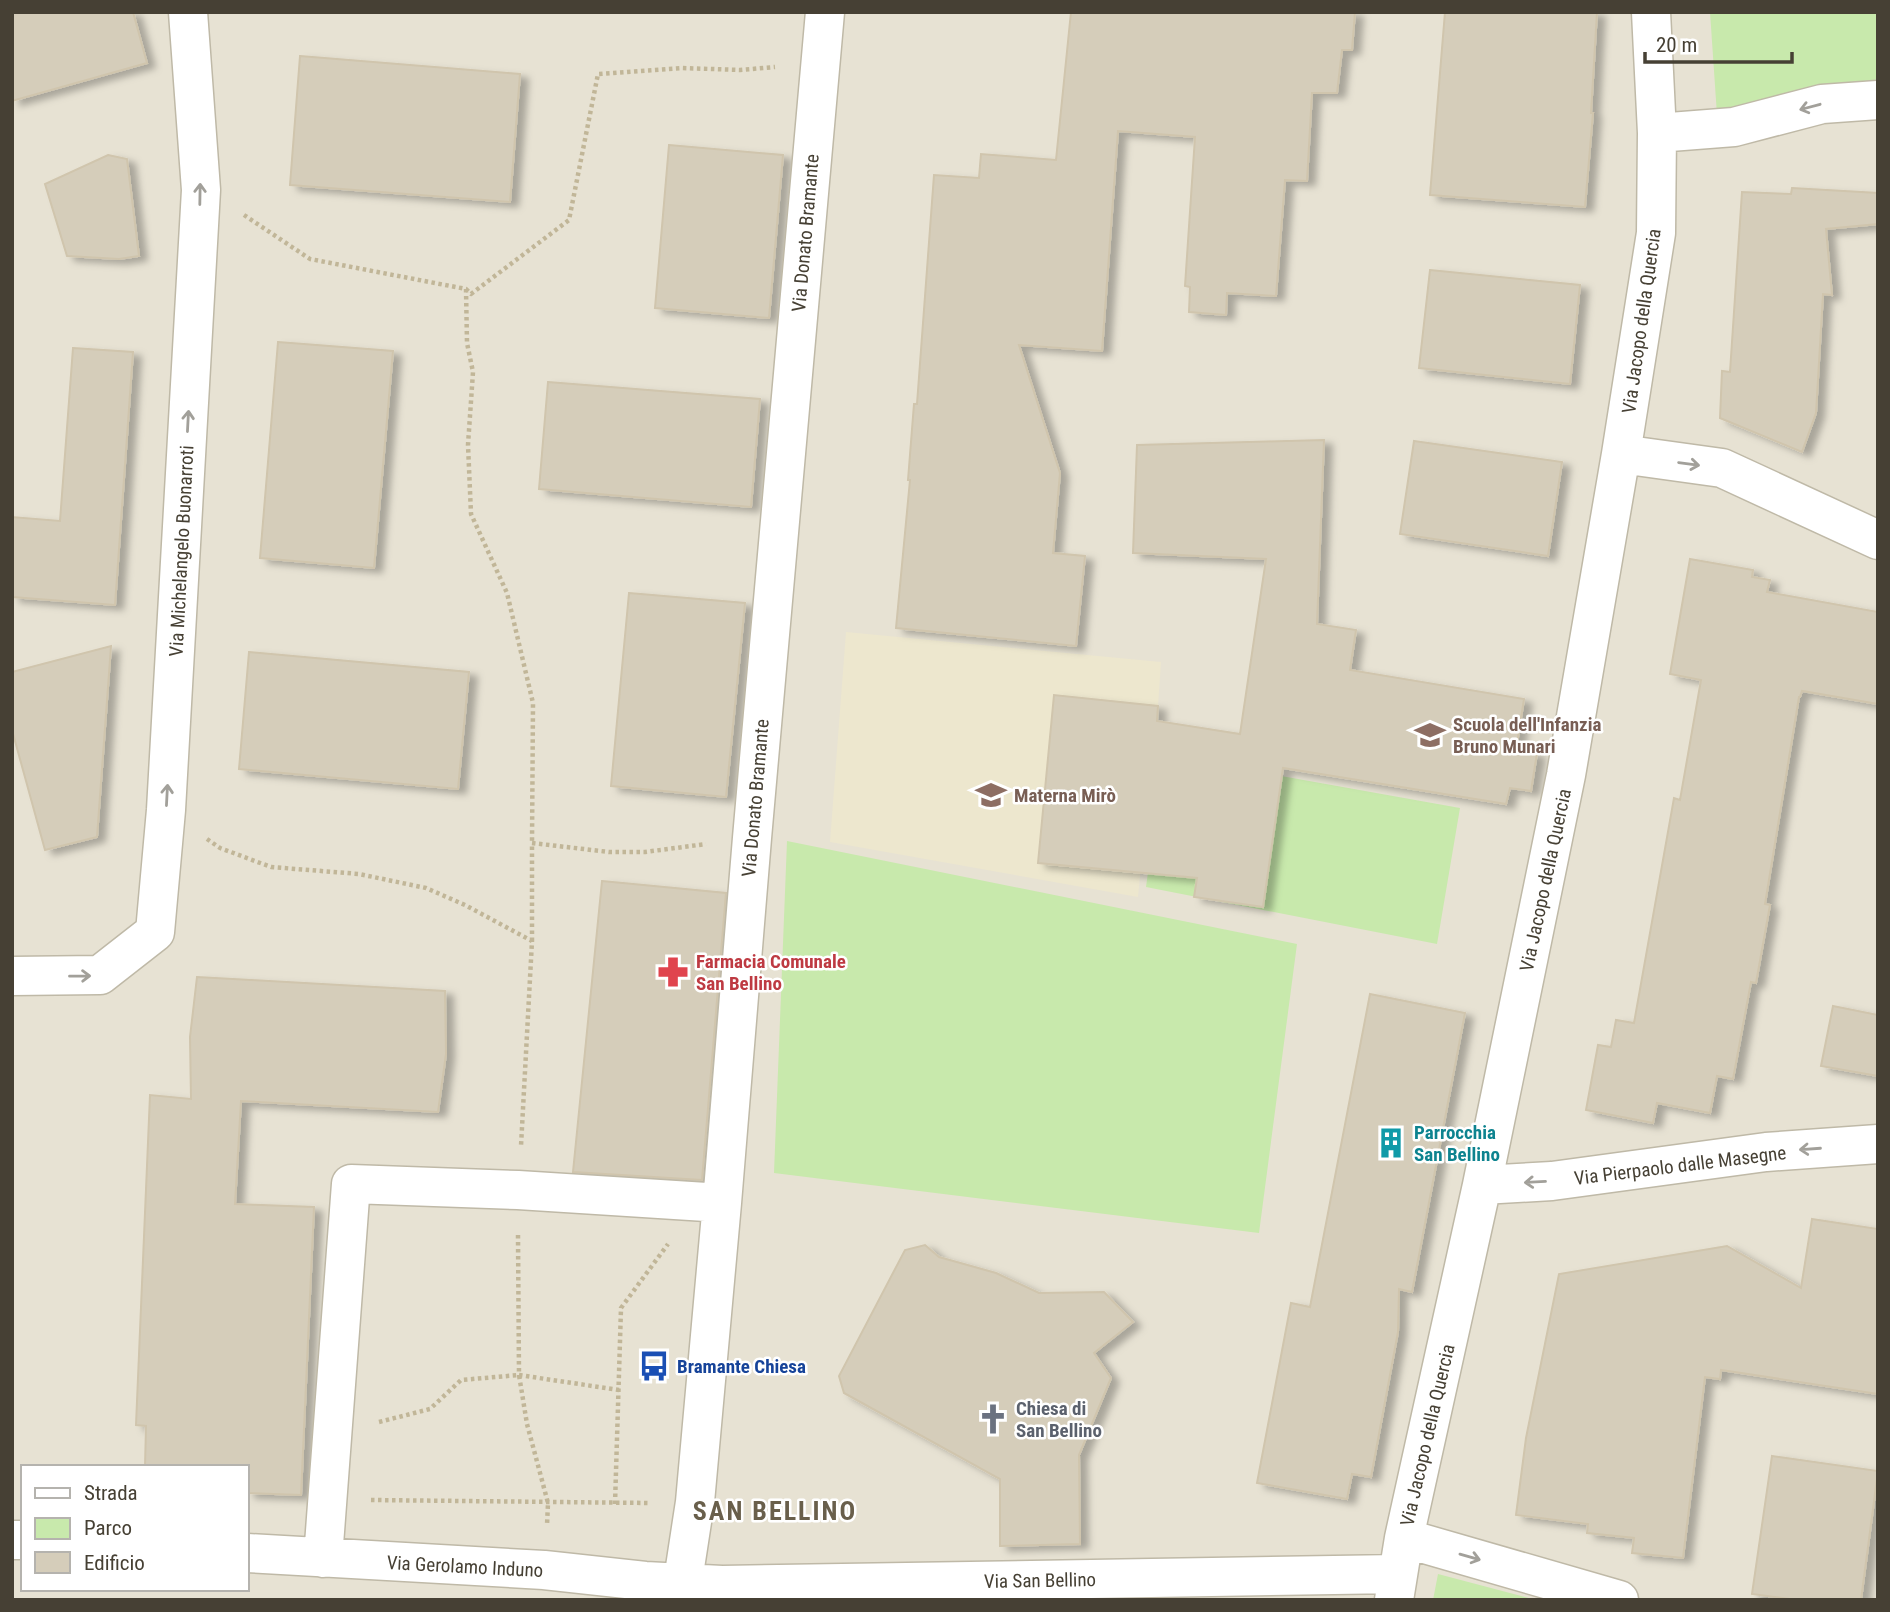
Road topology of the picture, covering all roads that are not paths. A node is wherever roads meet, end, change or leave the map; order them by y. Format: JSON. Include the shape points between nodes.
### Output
{"nodes":[{"id":1,"x":188,"y":12,"type":"edge"},
{"id":2,"x":825,"y":12,"type":"edge"},
{"id":3,"x":1651,"y":12,"type":"edge"},
{"id":4,"x":1878,"y":100,"type":"edge"},
{"id":5,"x":1657,"y":133,"type":"junction"},
{"id":6,"x":1621,"y":454,"type":"junction"},
{"id":7,"x":1878,"y":540,"type":"edge"},
{"id":8,"x":12,"y":976,"type":"edge"},
{"id":9,"x":1878,"y":1144,"type":"edge"},
{"id":10,"x":1482,"y":1185,"type":"junction"},
{"id":11,"x":709,"y":1202,"type":"junction"},
{"id":12,"x":248,"y":1553,"type":"edge"},
{"id":13,"x":323,"y":1558,"type":"junction"},
{"id":14,"x":1398,"y":1571,"type":"edge"},
{"id":15,"x":681,"y":1591,"type":"edge"},
{"id":16,"x":1619,"y":1600,"type":"edge"}],
"edges":[{"from":8,"to":1,"type":"street","name":"Via Michelangelo Buonarroti","one_way":true,"via":[[100,975],[155,932],[201,190]]},
{"from":2,"to":11,"type":"street","name":"Via Donato Bramante","via":[[751,838]]},
{"from":3,"to":5,"type":"street","name":"Via Jacopo della Quercia"},
{"from":4,"to":5,"type":"street","one_way":true,"via":[[1822,104],[1734,127]]},
{"from":5,"to":6,"type":"street","name":"Via Jacopo della Quercia","via":[[1656,233]]},
{"from":6,"to":7,"type":"street","one_way":true,"via":[[1722,468]]},
{"from":6,"to":10,"type":"street","name":"Via Jacopo della Quercia","via":[[1566,775]]},
{"from":9,"to":10,"type":"street","name":"Via Pierpaolo dalle Masegne","one_way":true,"via":[[1766,1152],[1552,1181]]},
{"from":10,"to":14,"type":"street","name":"Via Jacopo della Quercia"},
{"from":11,"to":13,"type":"street","via":[[351,1184]]},
{"from":11,"to":15,"type":"street","name":"Via Donato Bramante","via":[[695,1502]]},
{"from":12,"to":13,"type":"street","name":"Via Gerolamo Induno"},
{"from":13,"to":15,"type":"street","name":"Via Gerolamo Induno","via":[[544,1570]]},
{"from":14,"to":15,"type":"street","name":"Via San Bellino","via":[[722,1585]]},
{"from":14,"to":16,"type":"street","name":"Via Jacopo della Quercia","one_way":true}]}
